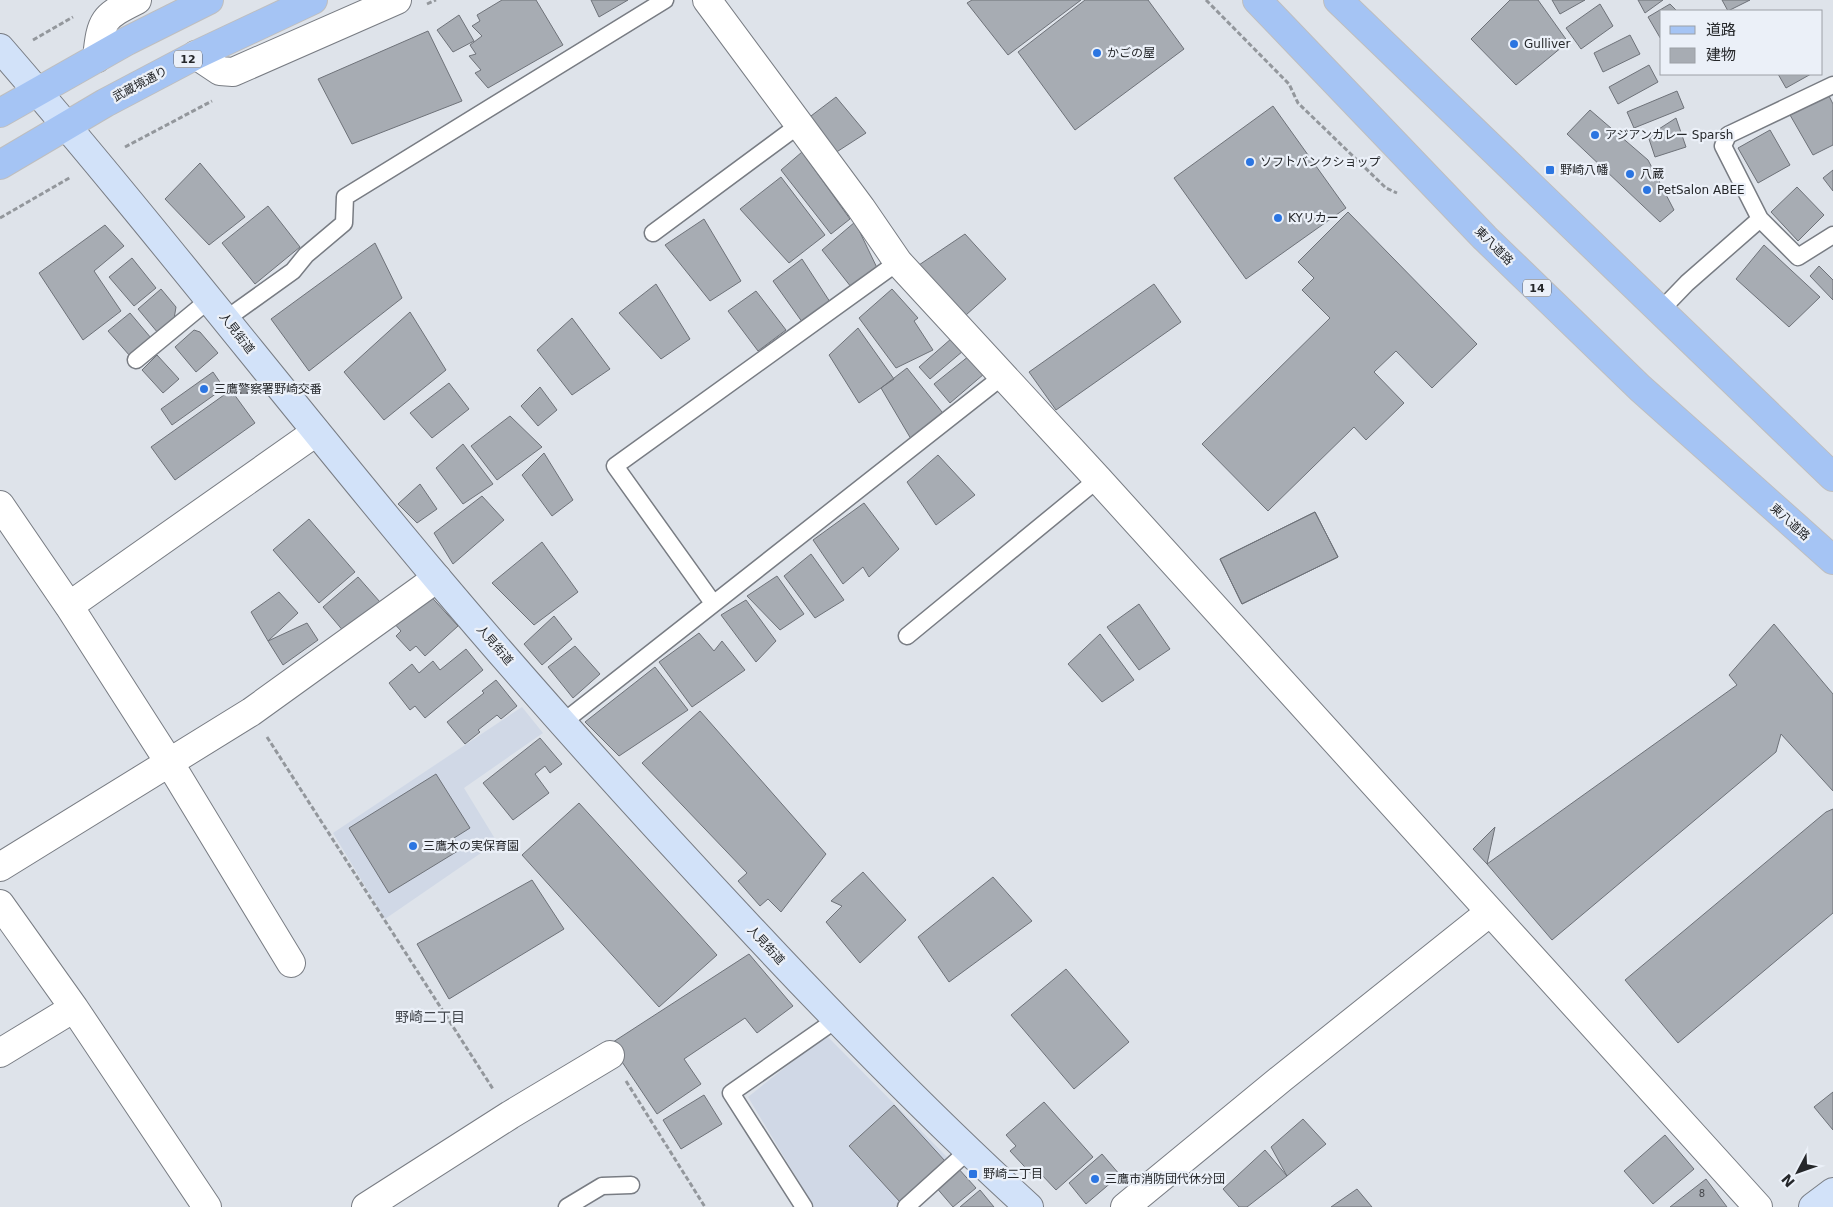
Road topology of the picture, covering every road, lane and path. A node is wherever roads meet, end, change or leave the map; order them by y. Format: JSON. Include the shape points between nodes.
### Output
{"nodes":[{"id":1,"x":137,"y":0,"type":"edge"},
{"id":2,"x":209,"y":0,"type":"edge"},
{"id":3,"x":313,"y":0,"type":"edge"},
{"id":4,"x":397,"y":0,"type":"edge"},
{"id":5,"x":665,"y":0,"type":"edge"},
{"id":6,"x":707,"y":0,"type":"edge"},
{"id":7,"x":1206,"y":0,"type":"edge"},
{"id":8,"x":1258,"y":0,"type":"edge"},
{"id":9,"x":1338,"y":0,"type":"edge"},
{"id":10,"x":79,"y":14,"type":"dead end"},
{"id":11,"x":31,"y":42,"type":"dead end"},
{"id":12,"x":0,"y":48,"type":"edge"},
{"id":13,"x":196,"y":55,"type":"junction"},
{"id":14,"x":97,"y":58,"type":"junction"},
{"id":15,"x":1833,"y":85,"type":"edge"},
{"id":16,"x":39,"y":91,"type":"junction"},
{"id":17,"x":0,"y":113,"type":"edge"},
{"id":18,"x":800,"y":125,"type":"junction"},
{"id":19,"x":66,"y":126,"type":"junction"},
{"id":20,"x":0,"y":164,"type":"edge"},
{"id":21,"x":78,"y":173,"type":"dead end"},
{"id":22,"x":1386,"y":188,"type":"dead end"},
{"id":23,"x":0,"y":218,"type":"edge"},
{"id":24,"x":1760,"y":219,"type":"junction"},
{"id":25,"x":654,"y":233,"type":"dead end"},
{"id":26,"x":1833,"y":235,"type":"edge"},
{"id":27,"x":898,"y":262,"type":"junction"},
{"id":28,"x":218,"y":309,"type":"junction"},
{"id":29,"x":1660,"y":311,"type":"junction"},
{"id":30,"x":136,"y":360,"type":"dead end"},
{"id":31,"x":1003,"y":376,"type":"junction"},
{"id":32,"x":316,"y":432,"type":"junction"},
{"id":33,"x":1833,"y":477,"type":"edge"},
{"id":34,"x":1098,"y":479,"type":"junction"},
{"id":35,"x":0,"y":505,"type":"edge"},
{"id":36,"x":1831,"y":557,"type":"edge"},
{"id":37,"x":437,"y":578,"type":"junction"},
{"id":38,"x":713,"y":603,"type":"junction"},
{"id":39,"x":69,"y":606,"type":"junction"},
{"id":40,"x":906,"y":636,"type":"dead end"},
{"id":41,"x":251,"y":712,"type":"junction"},
{"id":42,"x":562,"y":722,"type":"junction"},
{"id":43,"x":169,"y":762,"type":"junction"},
{"id":44,"x":0,"y":866,"type":"edge"},
{"id":45,"x":0,"y":904,"type":"edge"},
{"id":46,"x":1490,"y":912,"type":"junction"},
{"id":47,"x":291,"y":963,"type":"dead end"},
{"id":48,"x":74,"y":1008,"type":"junction"},
{"id":49,"x":837,"y":1019,"type":"junction"},
{"id":50,"x":0,"y":1053,"type":"edge"},
{"id":51,"x":610,"y":1055,"type":"joint"},
{"id":52,"x":510,"y":1115,"type":"junction"},
{"id":53,"x":968,"y":1151,"type":"junction"},
{"id":54,"x":631,"y":1185,"type":"dead end"},
{"id":55,"x":1833,"y":1192,"type":"edge"},
{"id":56,"x":207,"y":1207,"type":"edge"},
{"id":57,"x":366,"y":1207,"type":"edge"},
{"id":58,"x":567,"y":1207,"type":"edge"},
{"id":59,"x":705,"y":1207,"type":"edge"},
{"id":60,"x":804,"y":1207,"type":"edge"},
{"id":61,"x":906,"y":1207,"type":"edge"},
{"id":62,"x":1029,"y":1207,"type":"edge"},
{"id":63,"x":1125,"y":1207,"type":"edge"},
{"id":64,"x":1758,"y":1207,"type":"edge"},
{"id":65,"x":1813,"y":1207,"type":"edge"}],
"edges":[{"from":1,"to":14,"type":"street","via":[[112,13],[103,24]]},
{"from":2,"to":14,"type":"main road"},
{"from":3,"to":13,"type":"main road","name":"武蔵境通り","number":"12"},
{"from":4,"to":13,"type":"street","via":[[233,72],[220,71]]},
{"from":5,"to":28,"type":"lane","via":[[345,198],[344,223],[306,255],[293,271]]},
{"from":6,"to":18,"type":"street"},
{"from":7,"to":22,"type":"path","via":[[1289,84],[1298,103]]},
{"from":8,"to":36,"type":"main road","name":"東八道路","number":"14","via":[[1485,238],[1640,388]]},
{"from":9,"to":29,"type":"main road"},
{"from":10,"to":11,"type":"path"},
{"from":12,"to":16,"type":"main road","name":"人見街道"},
{"from":13,"to":19,"type":"main road","name":"武蔵境通り","number":"12"},
{"from":14,"to":16,"type":"main road"},
{"from":15,"to":24,"type":"lane","via":[[1728,135],[1723,146]]},
{"from":16,"to":17,"type":"main road"},
{"from":16,"to":19,"type":"main road","name":"人見街道"},
{"from":18,"to":25,"type":"lane"},
{"from":18,"to":27,"type":"street"},
{"from":19,"to":20,"type":"main road","name":"武蔵境通り","number":"12"},
{"from":19,"to":28,"type":"main road","name":"人見街道"},
{"from":21,"to":23,"type":"path"},
{"from":24,"to":26,"type":"lane","via":[[1798,257]]},
{"from":24,"to":29,"type":"lane"},
{"from":27,"to":31,"type":"street"},
{"from":27,"to":38,"type":"lane","via":[[615,466]]},
{"from":28,"to":30,"type":"lane"},
{"from":28,"to":32,"type":"main road","name":"人見街道"},
{"from":29,"to":33,"type":"main road"},
{"from":31,"to":34,"type":"street"},
{"from":31,"to":38,"type":"lane"},
{"from":32,"to":37,"type":"main road","name":"人見街道"},
{"from":32,"to":39,"type":"street"},
{"from":34,"to":40,"type":"lane"},
{"from":34,"to":46,"type":"street"},
{"from":35,"to":39,"type":"street"},
{"from":37,"to":41,"type":"street"},
{"from":37,"to":42,"type":"main road","name":"人見街道"},
{"from":38,"to":42,"type":"lane"},
{"from":39,"to":43,"type":"street"},
{"from":41,"to":43,"type":"street"},
{"from":41,"to":52,"type":"path"},
{"from":42,"to":49,"type":"main road","name":"人見街道"},
{"from":43,"to":44,"type":"street"},
{"from":43,"to":47,"type":"street"},
{"from":45,"to":48,"type":"street"},
{"from":46,"to":63,"type":"street"},
{"from":46,"to":64,"type":"street"},
{"from":48,"to":50,"type":"street"},
{"from":48,"to":56,"type":"street"},
{"from":49,"to":53,"type":"main road","name":"人見街道"},
{"from":49,"to":60,"type":"lane","via":[[731,1093]]},
{"from":51,"to":52,"type":"street"},
{"from":51,"to":59,"type":"path"},
{"from":52,"to":57,"type":"street"},
{"from":53,"to":61,"type":"lane"},
{"from":53,"to":62,"type":"main road","name":"人見街道"},
{"from":54,"to":58,"type":"lane","via":[[602,1186]]},
{"from":55,"to":65,"type":"main road"}]}
